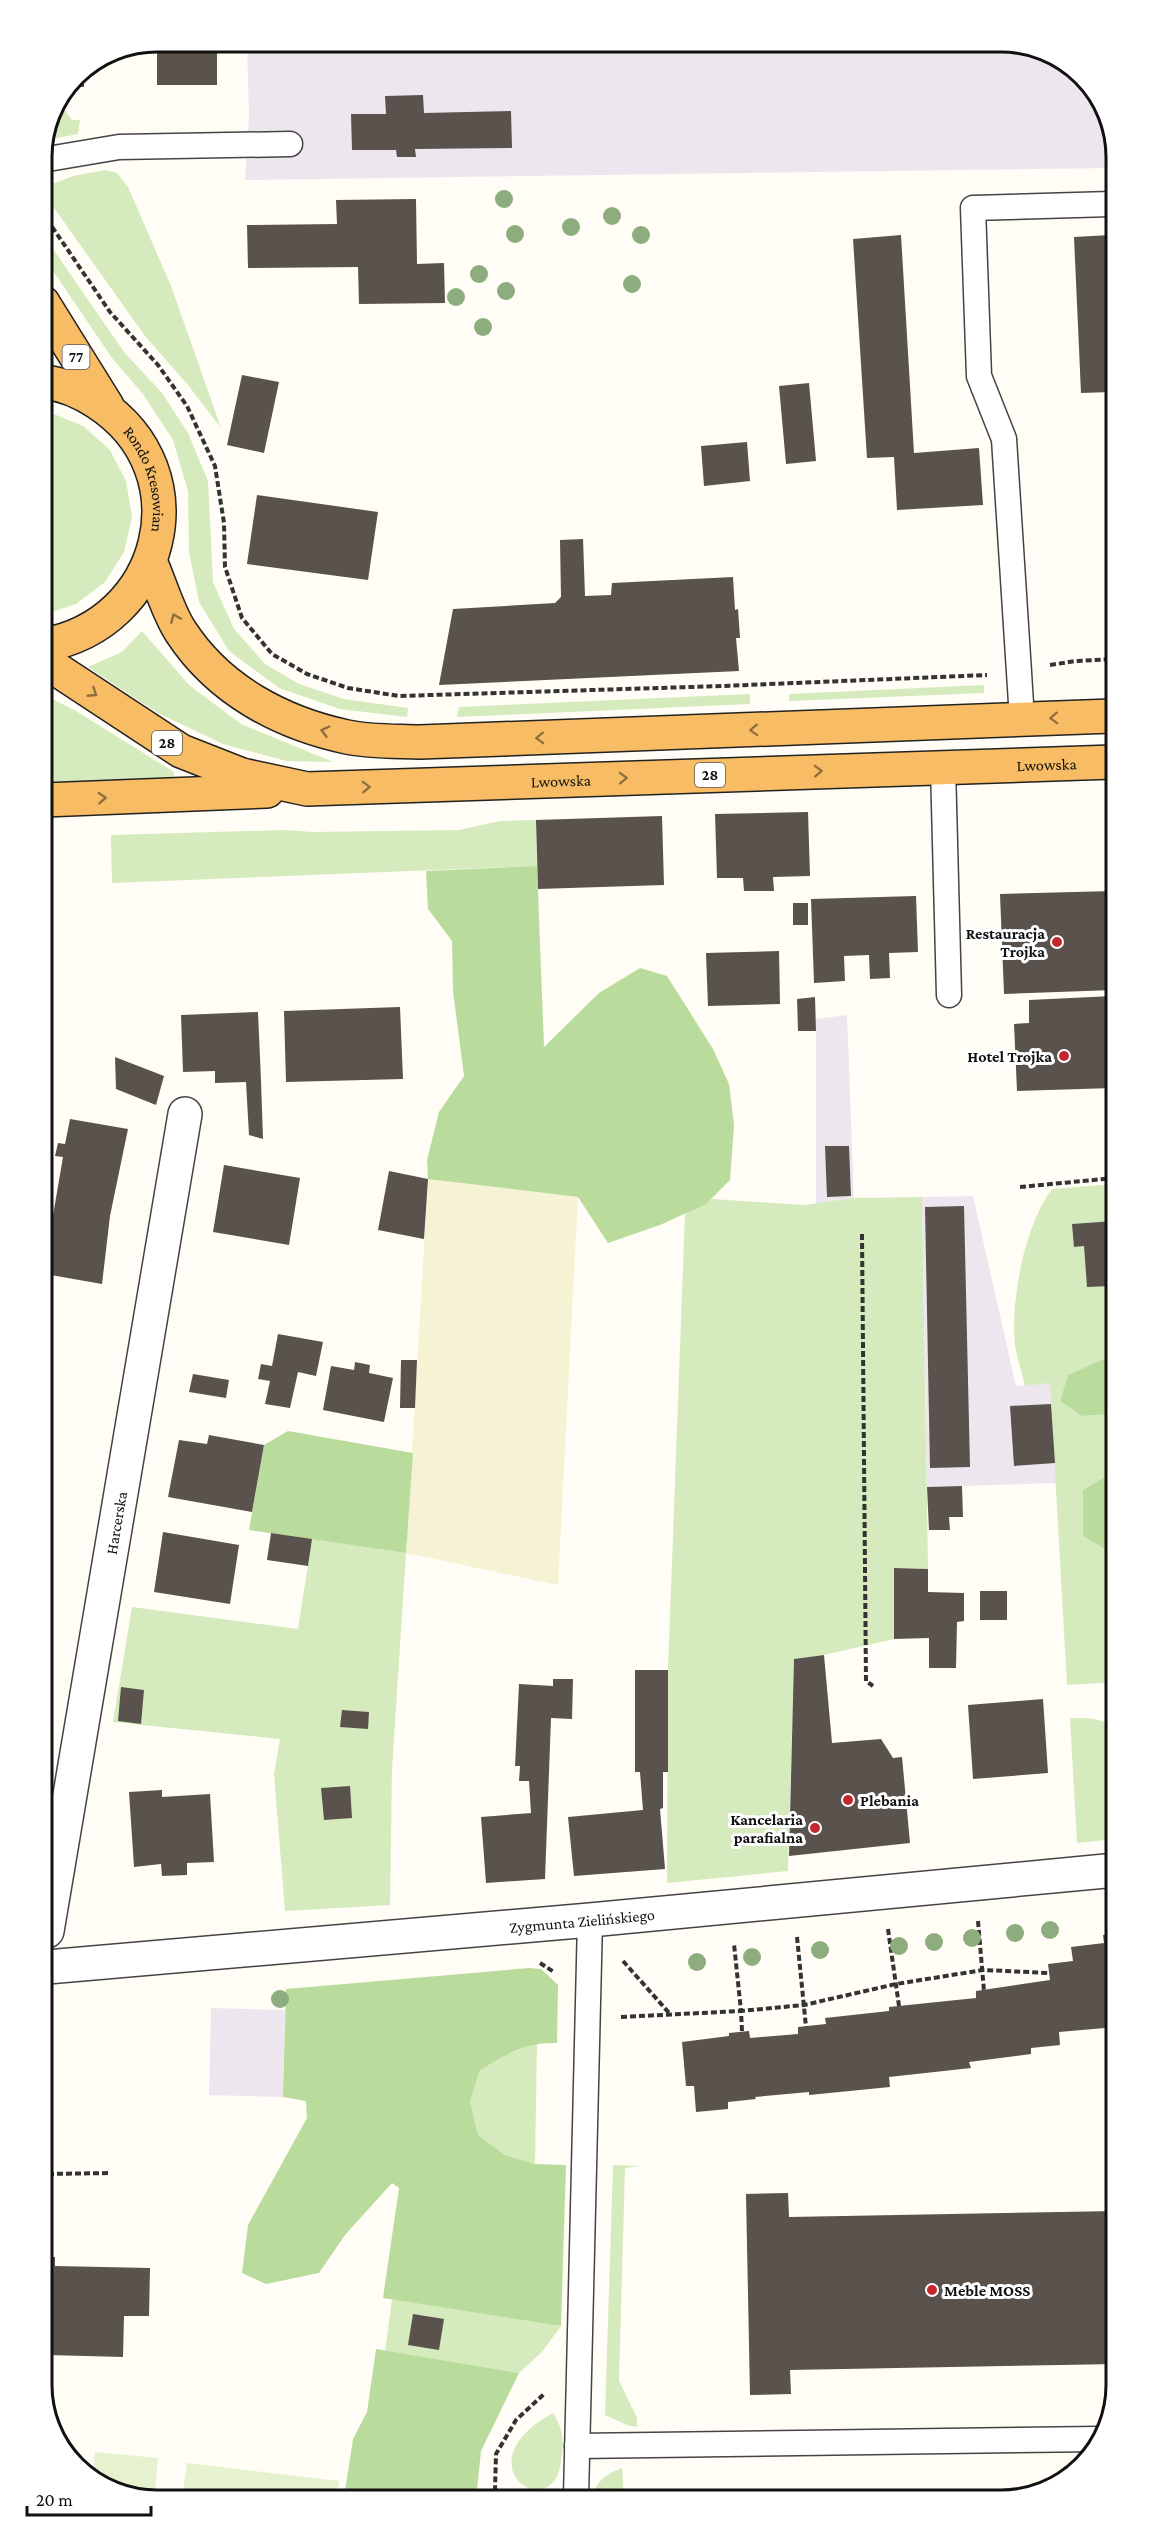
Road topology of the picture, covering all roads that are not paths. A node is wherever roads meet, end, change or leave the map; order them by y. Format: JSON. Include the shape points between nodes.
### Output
{"nodes":[{"id":1,"x":290,"y":144,"type":"dead end"},
{"id":2,"x":53,"y":158,"type":"edge"},
{"id":3,"x":1106,"y":204,"type":"edge"},
{"id":4,"x":53,"y":319,"type":"edge"},
{"id":5,"x":53,"y":385,"type":"edge"},
{"id":6,"x":109,"y":410,"type":"junction"},
{"id":7,"x":150,"y":561,"type":"junction"},
{"id":8,"x":53,"y":643,"type":"edge"},
{"id":9,"x":53,"y":667,"type":"edge"},
{"id":10,"x":1106,"y":716,"type":"edge"},
{"id":11,"x":1022,"y":720,"type":"junction"},
{"id":12,"x":1106,"y":762,"type":"edge"},
{"id":13,"x":942,"y":767,"type":"junction"},
{"id":14,"x":307,"y":789,"type":"junction"},
{"id":15,"x":53,"y":800,"type":"edge"},
{"id":16,"x":949,"y":995,"type":"dead end"},
{"id":17,"x":185,"y":1114,"type":"dead end"},
{"id":18,"x":1106,"y":1871,"type":"edge"},
{"id":19,"x":52,"y":1900,"type":"edge"},
{"id":20,"x":590,"y":1920,"type":"junction"},
{"id":21,"x":52,"y":1966,"type":"edge"},
{"id":22,"x":1091,"y":2439,"type":"edge"},
{"id":23,"x":577,"y":2446,"type":"junction"},
{"id":24,"x":576,"y":2490,"type":"edge"}],
"edges":[{"from":1,"to":2,"type":"lane","via":[[119,147]]},
{"from":3,"to":11,"type":"lane","via":[[973,208],[979,376],[1004,439]]},
{"from":4,"to":6,"type":"highway","number":"77"},
{"from":5,"to":6,"type":"highway","name":"Rondo Kresowian","via":[[72,390]]},
{"from":6,"to":7,"type":"highway","name":"Rondo Kresowian","via":[[137,441],[154,478],[159,520]]},
{"from":7,"to":8,"type":"highway","name":"Rondo Kresowian","via":[[130,597],[107,618],[81,634]]},
{"from":11,"to":7,"type":"highway","one_way":true,"via":[[420,742],[349,738],[305,726],[252,702],[213,670],[180,632]]},
{"from":9,"to":14,"type":"highway","name":"Lwowska","number":"28","one_way":true,"via":[[181,751],[242,775]]},
{"from":10,"to":11,"type":"highway","one_way":true},
{"from":12,"to":13,"type":"highway","name":"Lwowska","number":"28"},
{"from":14,"to":13,"type":"highway","name":"Lwowska","number":"28","one_way":true},
{"from":13,"to":16,"type":"lane"},
{"from":15,"to":14,"type":"highway","number":"28","one_way":true},
{"from":17,"to":19,"type":"street","name":"Harcerska"},
{"from":18,"to":20,"type":"street","name":"Zygmunta Zielińskiego"},
{"from":20,"to":21,"type":"street","name":"Zygmunta Zielińskiego"},
{"from":20,"to":23,"type":"lane"},
{"from":22,"to":23,"type":"lane"},
{"from":23,"to":24,"type":"lane"}]}
